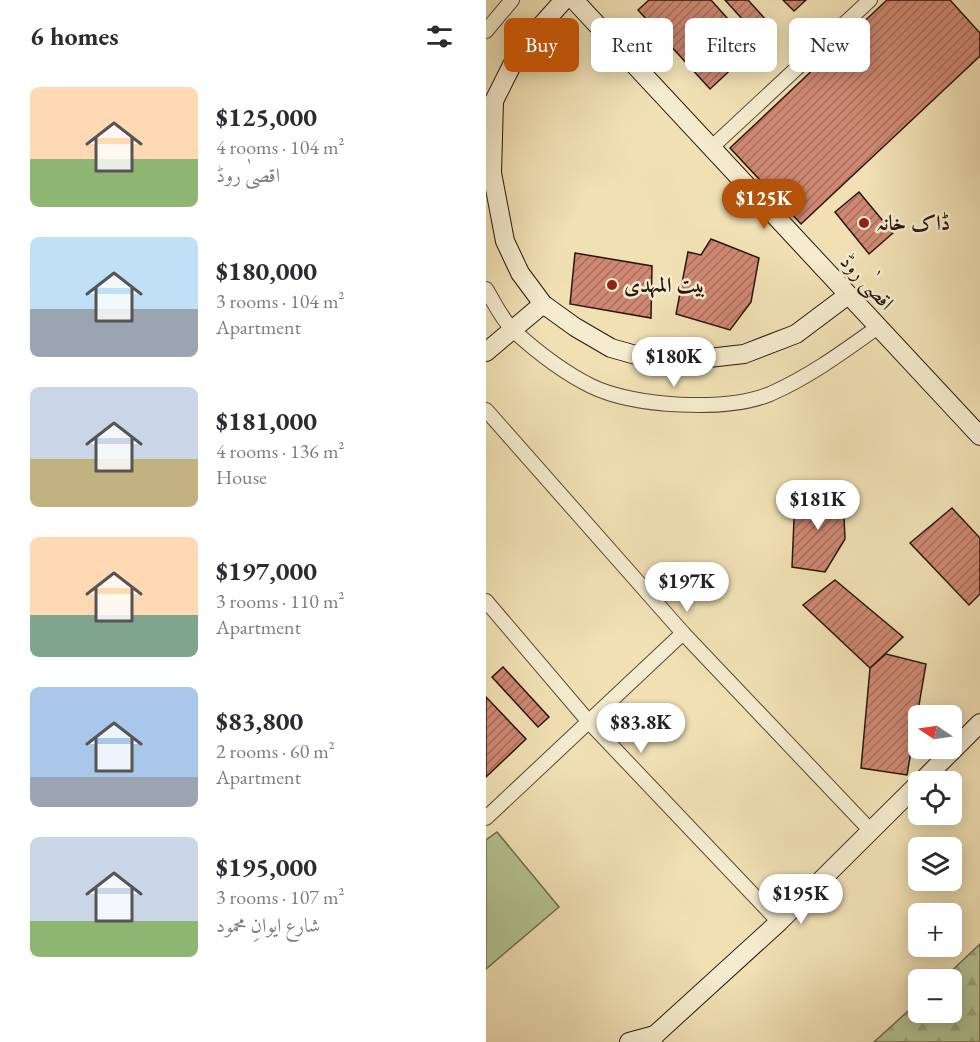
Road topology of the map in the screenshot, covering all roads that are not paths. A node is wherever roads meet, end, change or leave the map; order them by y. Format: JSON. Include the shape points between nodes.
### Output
{"nodes":[{"id":1,"x":512,"y":0,"type":"edge"},
{"id":2,"x":564,"y":0,"type":"edge"},
{"id":3,"x":574,"y":0,"type":"edge"},
{"id":4,"x":870,"y":0,"type":"edge"},
{"id":5,"x":486,"y":32,"type":"edge"},
{"id":6,"x":712,"y":147,"type":"junction"},
{"id":7,"x":486,"y":289,"type":"edge"},
{"id":8,"x":848,"y":295,"type":"junction"},
{"id":9,"x":543,"y":304,"type":"junction"},
{"id":10,"x":878,"y":327,"type":"junction"},
{"id":11,"x":512,"y":329,"type":"junction"},
{"id":12,"x":486,"y":352,"type":"edge"},
{"id":13,"x":486,"y":410,"type":"edge"},
{"id":14,"x":980,"y":436,"type":"edge"},
{"id":15,"x":486,"y":601,"type":"edge"},
{"id":16,"x":684,"y":633,"type":"junction"},
{"id":17,"x":589,"y":722,"type":"junction"},
{"id":18,"x":980,"y":723,"type":"edge"},
{"id":19,"x":932,"y":771,"type":"edge"},
{"id":20,"x":908,"y":795,"type":"edge"},
{"id":21,"x":486,"y":818,"type":"edge"},
{"id":22,"x":871,"y":831,"type":"junction"},
{"id":23,"x":779,"y":922,"type":"junction"},
{"id":24,"x":654,"y":1039,"type":"edge"},
{"id":25,"x":628,"y":1042,"type":"edge"}],
"edges":[{"from":1,"to":5,"type":"street"},
{"from":2,"to":9,"type":"street","via":[[520,49],[494,102],[492,173],[505,242],[519,273]]},
{"from":3,"to":6,"type":"street","name":"اقصیٰ روڈ"},
{"from":4,"to":6,"type":"street"},
{"from":6,"to":8,"type":"street","name":"اقصیٰ روڈ"},
{"from":7,"to":11,"type":"street"},
{"from":8,"to":9,"type":"street","via":[[796,334],[744,354],[664,363],[611,348]]},
{"from":8,"to":10,"type":"street","name":"اقصیٰ روڈ"},
{"from":9,"to":11,"type":"street"},
{"from":10,"to":11,"type":"street","via":[[820,368],[768,395],[711,405],[647,402],[592,387]]},
{"from":10,"to":14,"type":"street","name":"اقصیٰ روڈ"},
{"from":11,"to":12,"type":"street"},
{"from":13,"to":16,"type":"street"},
{"from":15,"to":17,"type":"street"},
{"from":16,"to":17,"type":"street"},
{"from":16,"to":22,"type":"street"},
{"from":17,"to":21,"type":"street"},
{"from":17,"to":23,"type":"street"},
{"from":18,"to":19,"type":"street"},
{"from":20,"to":22,"type":"street"},
{"from":22,"to":23,"type":"street"},
{"from":23,"to":24,"type":"street"},
{"from":24,"to":25,"type":"street"}]}
